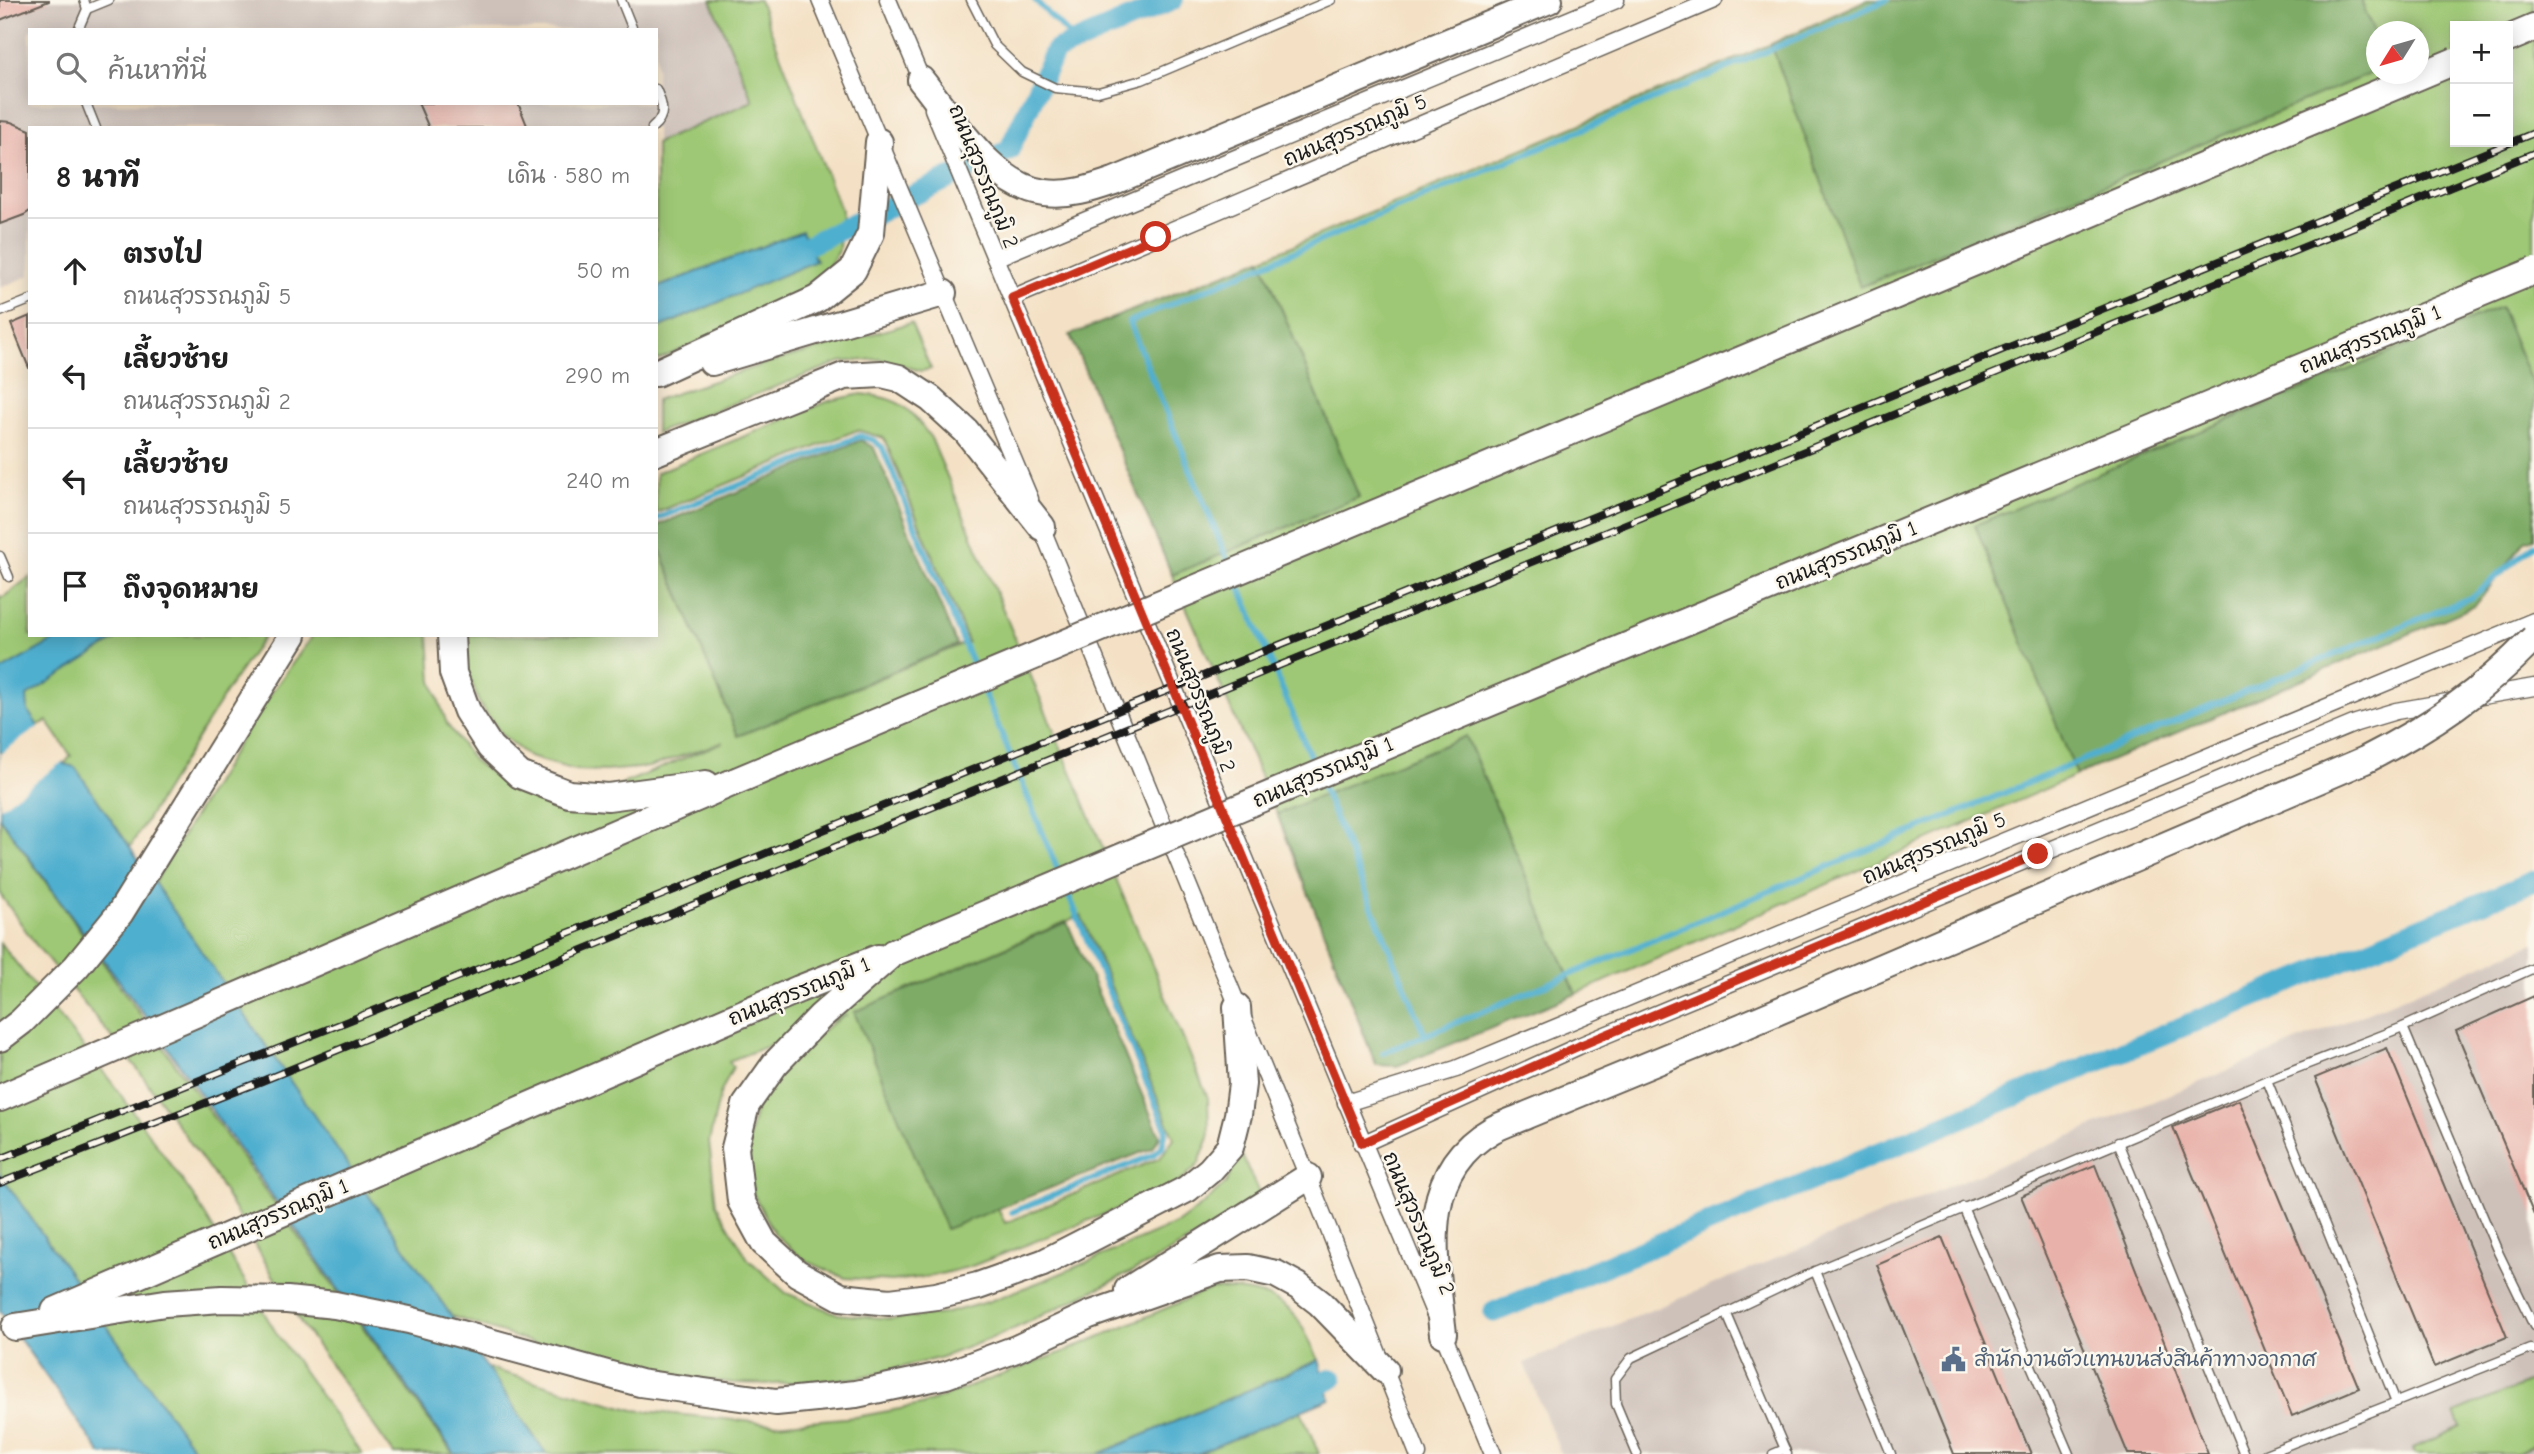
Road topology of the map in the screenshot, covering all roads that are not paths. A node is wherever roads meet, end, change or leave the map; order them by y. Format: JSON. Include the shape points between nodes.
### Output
{"nodes":[{"id":1,"x":108,"y":0,"type":"edge"},
{"id":2,"x":621,"y":0,"type":"edge"},
{"id":3,"x":820,"y":0,"type":"edge"},
{"id":4,"x":888,"y":0,"type":"edge"},
{"id":5,"x":971,"y":0,"type":"edge"},
{"id":6,"x":1331,"y":0,"type":"edge"},
{"id":7,"x":1549,"y":0,"type":"edge"},
{"id":8,"x":1616,"y":0,"type":"edge"},
{"id":9,"x":1714,"y":0,"type":"edge"},
{"id":10,"x":85,"y":5,"type":"edge"},
{"id":11,"x":79,"y":28,"type":"edge"},
{"id":12,"x":632,"y":28,"type":"edge"},
{"id":13,"x":2534,"y":28,"type":"edge"},
{"id":14,"x":2513,"y":37,"type":"edge"},
{"id":15,"x":2450,"y":63,"type":"edge"},
{"id":16,"x":921,"y":80,"type":"junction"},
{"id":17,"x":658,"y":94,"type":"edge"},
{"id":18,"x":87,"y":105,"type":"edge"},
{"id":19,"x":95,"y":126,"type":"edge"},
{"id":20,"x":654,"y":126,"type":"edge"},
{"id":21,"x":879,"y":142,"type":"junction"},
{"id":22,"x":995,"y":258,"type":"junction"},
{"id":23,"x":2534,"y":271,"type":"edge"},
{"id":24,"x":943,"y":293,"type":"junction"},
{"id":25,"x":1012,"y":298,"type":"junction"},
{"id":26,"x":28,"y":301,"type":"edge"},
{"id":27,"x":0,"y":312,"type":"edge"},
{"id":28,"x":658,"y":372,"type":"edge"},
{"id":29,"x":658,"y":378,"type":"edge"},
{"id":30,"x":658,"y":451,"type":"edge"},
{"id":31,"x":1042,"y":527,"type":"junction"},
{"id":32,"x":0,"y":556,"type":"edge"},
{"id":33,"x":9,"y":577,"type":"dead end"},
{"id":34,"x":2534,"y":621,"type":"edge"},
{"id":35,"x":451,"y":637,"type":"edge"},
{"id":36,"x":2534,"y":638,"type":"edge"},
{"id":37,"x":289,"y":640,"type":"edge"},
{"id":38,"x":2534,"y":687,"type":"edge"},
{"id":39,"x":736,"y":781,"type":"junction"},
{"id":40,"x":893,"y":953,"type":"junction"},
{"id":41,"x":2534,"y":968,"type":"edge"},
{"id":42,"x":1237,"y":1007,"type":"junction"},
{"id":43,"x":2403,"y":1027,"type":"junction"},
{"id":44,"x":0,"y":1038,"type":"edge"},
{"id":45,"x":2267,"y":1080,"type":"junction"},
{"id":46,"x":0,"y":1098,"type":"edge"},
{"id":47,"x":1346,"y":1103,"type":"junction"},
{"id":48,"x":2118,"y":1142,"type":"junction"},
{"id":49,"x":1362,"y":1143,"type":"junction"},
{"id":50,"x":1308,"y":1177,"type":"junction"},
{"id":51,"x":1963,"y":1207,"type":"junction"},
{"id":52,"x":1815,"y":1271,"type":"junction"},
{"id":53,"x":1726,"y":1312,"type":"junction"},
{"id":54,"x":1089,"y":1315,"type":"junction"},
{"id":55,"x":2534,"y":1326,"type":"edge"},
{"id":56,"x":8,"y":1331,"type":"edge"},
{"id":57,"x":1443,"y":1334,"type":"junction"},
{"id":58,"x":2534,"y":1350,"type":"edge"},
{"id":59,"x":1385,"y":1370,"type":"junction"},
{"id":60,"x":2396,"y":1402,"type":"junction"},
{"id":61,"x":1786,"y":1451,"type":"edge"},
{"id":62,"x":1418,"y":1454,"type":"edge"},
{"id":63,"x":1493,"y":1454,"type":"edge"},
{"id":64,"x":1637,"y":1454,"type":"edge"},
{"id":65,"x":1773,"y":1454,"type":"edge"},
{"id":66,"x":1891,"y":1454,"type":"edge"},
{"id":67,"x":2069,"y":1454,"type":"edge"},
{"id":68,"x":2244,"y":1454,"type":"edge"},
{"id":69,"x":2265,"y":1454,"type":"edge"}],
"edges":[{"from":1,"to":10,"type":"lane"},
{"from":2,"to":12,"type":"lane"},
{"from":3,"to":21,"type":"street"},
{"from":4,"to":16,"type":"street","name":"ถนนสุวรรณภูมิ 2"},
{"from":5,"to":6,"type":"lane","via":[[994,45],[1022,72],[1055,88],[1098,92],[1142,80]]},
{"from":7,"to":16,"type":"highway","via":[[1114,181],[1065,194],[1044,193],[1005,177]]},
{"from":8,"to":22,"type":"street","name":"ถนนสุวรรณภูมิ 5"},
{"from":9,"to":25,"type":"street","name":"ถนนสุวรรณภูมิ 5"},
{"from":10,"to":11,"type":"lane"},
{"from":13,"to":14,"type":"highway"},
{"from":15,"to":39,"type":"highway","bridge":true},
{"from":16,"to":22,"type":"street","name":"ถนนสุวรรณภูมิ 2"},
{"from":17,"to":20,"type":"lane","via":[[664,107]]},
{"from":18,"to":19,"type":"lane"},
{"from":21,"to":24,"type":"street"},
{"from":21,"to":28,"type":"highway","via":[[871,233],[853,270],[817,299]]},
{"from":22,"to":25,"type":"street","name":"ถนนสุวรรณภูมิ 2"},
{"from":23,"to":40,"type":"highway","name":"ถนนสุวรรณภูมิ 1","bridge":true},
{"from":24,"to":29,"type":"highway"},
{"from":24,"to":31,"type":"street"},
{"from":25,"to":47,"type":"street","name":"ถนนสุวรรณภูมิ 2"},
{"from":26,"to":27,"type":"lane"},
{"from":30,"to":31,"type":"highway","via":[[844,376],[881,374],[899,378],[931,399],[966,431]]},
{"from":31,"to":42,"type":"street"},
{"from":32,"to":33,"type":"lane"},
{"from":34,"to":47,"type":"street","name":"ถนนสุวรรณภูมิ 5","via":[[1456,1069]]},
{"from":35,"to":39,"type":"highway","via":[[453,673],[467,711],[490,747],[520,775],[569,794],[608,797]]},
{"from":36,"to":57,"type":"highway","bridge":true,"via":[[2452,710],[2365,760],[1492,1130],[1453,1165],[1439,1195],[1434,1226]]},
{"from":37,"to":44,"type":"highway","via":[[120,913],[76,967]]},
{"from":38,"to":49,"type":"street","via":[[2396,711],[2356,723],[1592,1040]]},
{"from":39,"to":46,"type":"highway"},
{"from":40,"to":42,"type":"highway","via":[[784,1054],[746,1105],[734,1149],[741,1201],[764,1243],[797,1273],[841,1297],[890,1302],[978,1286],[1043,1263],[1187,1189],[1230,1147],[1242,1084]]},
{"from":40,"to":56,"type":"highway","name":"ถนนสุวรรณภูมิ 1","via":[[799,989]]},
{"from":41,"to":43,"type":"lane"},
{"from":42,"to":50,"type":"street"},
{"from":43,"to":45,"type":"lane"},
{"from":43,"to":55,"type":"lane"},
{"from":45,"to":48,"type":"lane"},
{"from":45,"to":60,"type":"lane"},
{"from":47,"to":49,"type":"street","name":"ถนนสุวรรณภูมิ 2"},
{"from":48,"to":51,"type":"lane"},
{"from":48,"to":68,"type":"lane"},
{"from":49,"to":57,"type":"street","name":"ถนนสุวรรณภูมิ 2"},
{"from":50,"to":54,"type":"highway"},
{"from":50,"to":59,"type":"street"},
{"from":51,"to":52,"type":"lane"},
{"from":51,"to":67,"type":"lane"},
{"from":52,"to":53,"type":"lane"},
{"from":52,"to":66,"type":"lane"},
{"from":53,"to":61,"type":"lane"},
{"from":53,"to":64,"type":"lane","via":[[1631,1358],[1615,1379],[1616,1404]]},
{"from":54,"to":56,"type":"highway","via":[[946,1375],[856,1395],[776,1402],[640,1383],[409,1320],[287,1300],[165,1303]]},
{"from":54,"to":59,"type":"highway","via":[[1220,1269],[1248,1268],[1276,1274],[1298,1286]]},
{"from":57,"to":63,"type":"street","name":"ถนนสุวรรณภูมิ 2"},
{"from":58,"to":60,"type":"lane"},
{"from":59,"to":62,"type":"street"},
{"from":60,"to":69,"type":"lane"},
{"from":61,"to":65,"type":"lane"}]}
